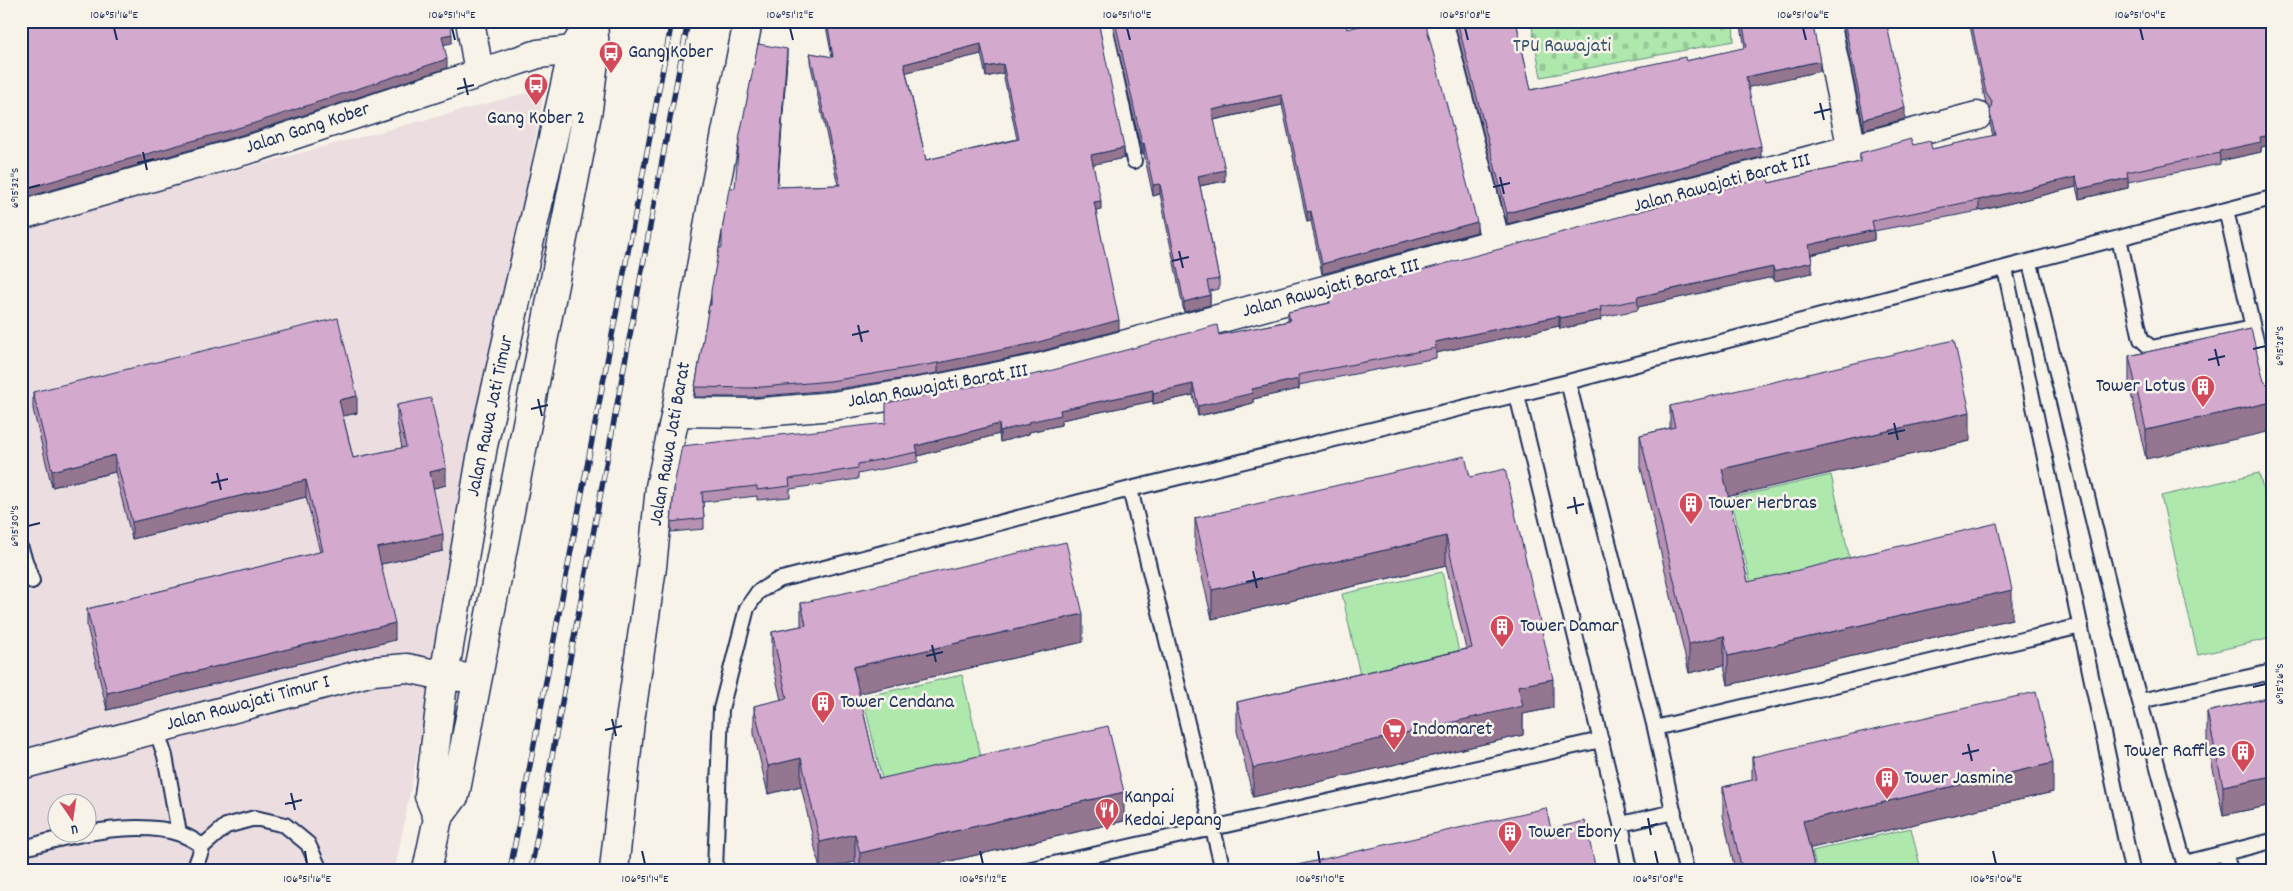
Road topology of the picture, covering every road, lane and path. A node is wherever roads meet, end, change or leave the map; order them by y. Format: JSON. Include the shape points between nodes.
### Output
{"nodes":[{"id":1,"x":470,"y":21,"type":"edge"},
{"id":2,"x":592,"y":21,"type":"edge"},
{"id":3,"x":748,"y":21,"type":"edge"},
{"id":4,"x":1104,"y":21,"type":"edge"},
{"id":5,"x":1438,"y":21,"type":"edge"},
{"id":6,"x":1826,"y":21,"type":"edge"},
{"id":7,"x":584,"y":51,"type":"junction"},
{"id":8,"x":479,"y":72,"type":"junction"},
{"id":9,"x":1977,"y":116,"type":"dead end"},
{"id":10,"x":1852,"y":150,"type":"junction"},
{"id":11,"x":1134,"y":160,"type":"dead end"},
{"id":12,"x":2272,"y":198,"type":"edge"},
{"id":13,"x":2226,"y":210,"type":"junction"},
{"id":14,"x":21,"y":215,"type":"edge"},
{"id":15,"x":2119,"y":238,"type":"junction"},
{"id":16,"x":1496,"y":243,"type":"junction"},
{"id":17,"x":2030,"y":263,"type":"junction"},
{"id":18,"x":2005,"y":269,"type":"junction"},
{"id":19,"x":2253,"y":328,"type":"junction"},
{"id":20,"x":1568,"y":382,"type":"junction"},
{"id":21,"x":1517,"y":394,"type":"junction"},
{"id":22,"x":2272,"y":407,"type":"edge"},
{"id":23,"x":676,"y":412,"type":"junction"},
{"id":24,"x":1130,"y":489,"type":"junction"},
{"id":25,"x":21,"y":549,"type":"edge"},
{"id":26,"x":32,"y":581,"type":"dead end"},
{"id":27,"x":2081,"y":626,"type":"junction"},
{"id":28,"x":2272,"y":672,"type":"edge"},
{"id":29,"x":444,"y":676,"type":"junction"},
{"id":30,"x":477,"y":677,"type":"junction"},
{"id":31,"x":2140,"y":701,"type":"junction"},
{"id":32,"x":1655,"y":728,"type":"junction"},
{"id":33,"x":156,"y":729,"type":"junction"},
{"id":34,"x":1601,"y":740,"type":"junction"},
{"id":35,"x":21,"y":764,"type":"edge"},
{"id":36,"x":1674,"y":812,"type":"junction"},
{"id":37,"x":438,"y":818,"type":"junction"},
{"id":38,"x":1621,"y":824,"type":"junction"},
{"id":39,"x":1213,"y":827,"type":"junction"},
{"id":40,"x":179,"y":833,"type":"junction"},
{"id":41,"x":2272,"y":841,"type":"edge"},
{"id":42,"x":203,"y":846,"type":"junction"},
{"id":43,"x":21,"y":849,"type":"edge"},
{"id":44,"x":2225,"y":853,"type":"junction"},
{"id":45,"x":2185,"y":866,"type":"edge"},
{"id":46,"x":1036,"y":869,"type":"edge"},
{"id":47,"x":194,"y":870,"type":"edge"},
{"id":48,"x":320,"y":870,"type":"edge"},
{"id":49,"x":427,"y":870,"type":"edge"},
{"id":50,"x":614,"y":870,"type":"edge"},
{"id":51,"x":715,"y":870,"type":"edge"},
{"id":52,"x":1223,"y":870,"type":"edge"},
{"id":53,"x":1630,"y":870,"type":"edge"},
{"id":54,"x":1686,"y":870,"type":"edge"},
{"id":55,"x":2132,"y":870,"type":"edge"},
{"id":56,"x":2230,"y":870,"type":"edge"}],
"edges":[{"from":1,"to":8,"type":"street"},
{"from":2,"to":7,"type":"street","name":"Jalan Rawa Jati Timur"},
{"from":3,"to":23,"type":"street","name":"Jalan Rawa Jati Barat"},
{"from":4,"to":11,"type":"lane"},
{"from":5,"to":16,"type":"street"},
{"from":6,"to":10,"type":"street"},
{"from":7,"to":8,"type":"street","name":"Jalan Gang Kober","via":[[538,54]]},
{"from":7,"to":29,"type":"street","name":"Jalan Rawa Jati Timur","via":[[483,446]]},
{"from":7,"to":30,"type":"street","name":"Jalan Rawa Jati Timur","via":[[588,109]]},
{"from":8,"to":14,"type":"street","name":"Jalan Gang Kober","via":[[260,146]]},
{"from":9,"to":10,"type":"street","name":"Jalan Rawajati Barat III"},
{"from":10,"to":16,"type":"street","name":"Jalan Rawajati Barat III"},
{"from":12,"to":13,"type":"lane"},
{"from":13,"to":15,"type":"lane"},
{"from":13,"to":19,"type":"lane"},
{"from":15,"to":17,"type":"lane"},
{"from":15,"to":19,"type":"lane","via":[[2141,338],[2151,348]]},
{"from":16,"to":23,"type":"street","name":"Jalan Rawajati Barat III","via":[[1048,366],[968,383],[833,406],[752,413]]},
{"from":17,"to":18,"type":"lane"},
{"from":17,"to":31,"type":"lane"},
{"from":18,"to":20,"type":"lane"},
{"from":18,"to":27,"type":"lane"},
{"from":19,"to":22,"type":"lane"},
{"from":20,"to":21,"type":"lane"},
{"from":20,"to":32,"type":"lane"},
{"from":21,"to":24,"type":"lane"},
{"from":21,"to":34,"type":"lane"},
{"from":23,"to":50,"type":"street","name":"Jalan Rawa Jati Barat","via":[[660,487]]},
{"from":24,"to":39,"type":"lane"},
{"from":24,"to":51,"type":"lane","via":[[778,580],[758,592],[747,608],[721,709]]},
{"from":25,"to":26,"type":"lane"},
{"from":27,"to":32,"type":"lane"},
{"from":27,"to":55,"type":"lane"},
{"from":28,"to":31,"type":"lane"},
{"from":29,"to":30,"type":"street","name":"Jalan Rawajati Timur I"},
{"from":29,"to":33,"type":"street","name":"Jalan Rawajati Timur I","via":[[407,668],[373,671]]},
{"from":29,"to":37,"type":"street","name":"Jalan Rawa Jati Timur","via":[[429,796]]},
{"from":30,"to":37,"type":"street","name":"Jalan Rawa Jati Timur","via":[[455,795]]},
{"from":31,"to":45,"type":"lane"},
{"from":32,"to":36,"type":"lane"},
{"from":33,"to":35,"type":"street","name":"Jalan Rawajati Timur I"},
{"from":33,"to":40,"type":"lane","via":[[166,756]]},
{"from":34,"to":38,"type":"lane"},
{"from":34,"to":39,"type":"lane"},
{"from":36,"to":38,"type":"lane"},
{"from":36,"to":54,"type":"lane"},
{"from":37,"to":49,"type":"street","name":"Jalan Rawa Jati Timur"},
{"from":38,"to":53,"type":"lane"},
{"from":39,"to":46,"type":"lane"},
{"from":39,"to":52,"type":"lane"},
{"from":40,"to":42,"type":"lane"},
{"from":40,"to":43,"type":"lane","via":[[139,827],[55,839]]},
{"from":41,"to":44,"type":"lane"},
{"from":42,"to":47,"type":"lane"},
{"from":42,"to":48,"type":"lane","via":[[226,826],[255,818],[285,825],[308,844]]},
{"from":44,"to":45,"type":"lane"},
{"from":44,"to":56,"type":"lane"}]}
